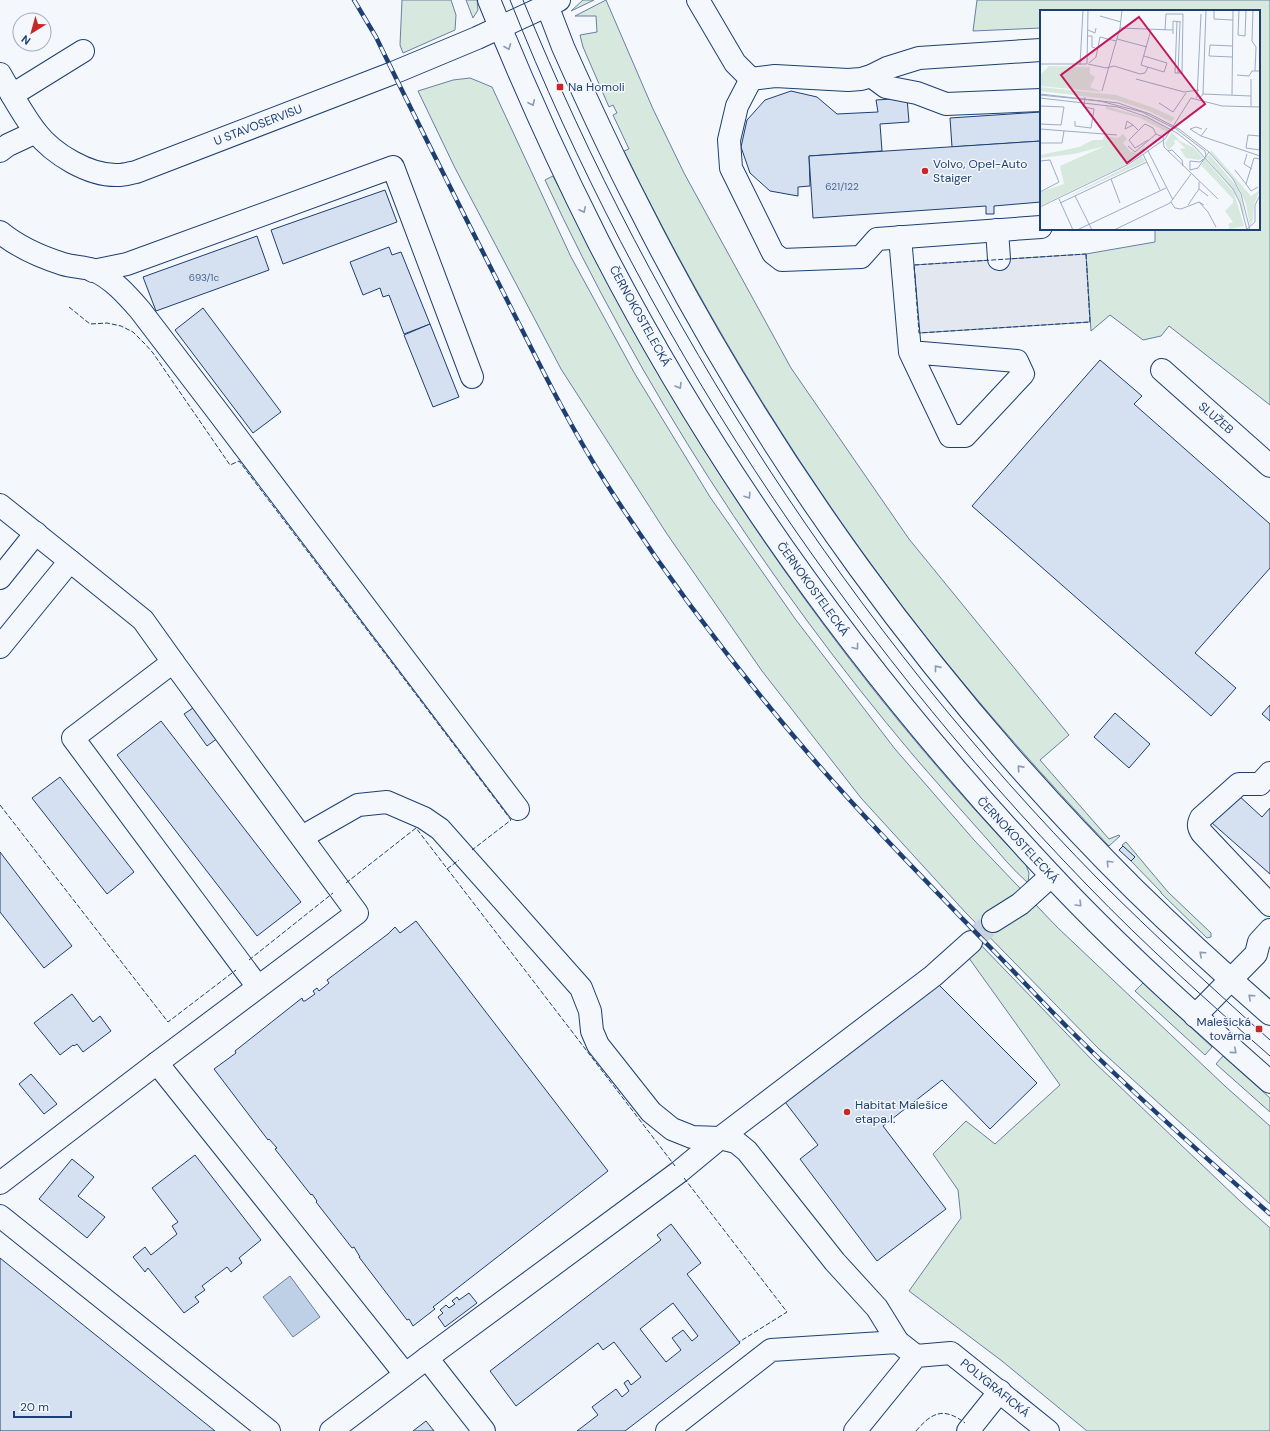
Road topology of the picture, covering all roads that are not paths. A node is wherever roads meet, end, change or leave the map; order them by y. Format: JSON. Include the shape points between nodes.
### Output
{"nodes":[{"id":1,"x":489,"y":0,"type":"edge"},
{"id":2,"x":698,"y":0,"type":"edge"},
{"id":3,"x":550,"y":2,"type":"edge"},
{"id":4,"x":501,"y":28,"type":"junction"},
{"id":5,"x":1040,"y":50,"type":"edge"},
{"id":6,"x":83,"y":51,"type":"dead end"},
{"id":7,"x":871,"y":76,"type":"junction"},
{"id":8,"x":751,"y":79,"type":"junction"},
{"id":9,"x":6,"y":90,"type":"edge"},
{"id":10,"x":1040,"y":100,"type":"edge"},
{"id":11,"x":36,"y":132,"type":"junction"},
{"id":12,"x":0,"y":151,"type":"edge"},
{"id":13,"x":1040,"y":227,"type":"edge"},
{"id":14,"x":997,"y":230,"type":"junction"},
{"id":15,"x":0,"y":232,"type":"edge"},
{"id":16,"x":900,"y":236,"type":"junction"},
{"id":17,"x":999,"y":259,"type":"dead end"},
{"id":18,"x":93,"y":270,"type":"junction"},
{"id":19,"x":910,"y":352,"type":"junction"},
{"id":20,"x":1162,"y":370,"type":"dead end"},
{"id":21,"x":472,"y":377,"type":"dead end"},
{"id":22,"x":1270,"y":466,"type":"edge"},
{"id":23,"x":0,"y":505,"type":"edge"},
{"id":24,"x":36,"y":533,"type":"junction"},
{"id":25,"x":70,"y":561,"type":"junction"},
{"id":26,"x":0,"y":578,"type":"edge"},
{"id":27,"x":0,"y":647,"type":"edge"},
{"id":28,"x":173,"y":662,"type":"junction"},
{"id":29,"x":1270,"y":773,"type":"edge"},
{"id":30,"x":518,"y":809,"type":"dead end"},
{"id":31,"x":302,"y":837,"type":"junction"},
{"id":32,"x":1051,"y":876,"type":"junction"},
{"id":33,"x":1270,"y":905,"type":"edge"},
{"id":34,"x":993,"y":921,"type":"tunnel mouth"},
{"id":35,"x":1270,"y":930,"type":"edge"},
{"id":36,"x":970,"y":942,"type":"tunnel mouth"},
{"id":37,"x":1231,"y":980,"type":"junction"},
{"id":38,"x":258,"y":987,"type":"junction"},
{"id":39,"x":1270,"y":1014,"type":"edge"},
{"id":40,"x":1195,"y":1016,"type":"junction"},
{"id":41,"x":157,"y":1063,"type":"junction"},
{"id":42,"x":1270,"y":1082,"type":"edge"},
{"id":43,"x":720,"y":1138,"type":"junction"},
{"id":44,"x":0,"y":1183,"type":"edge"},
{"id":45,"x":0,"y":1216,"type":"edge"},
{"id":46,"x":898,"y":1342,"type":"junction"},
{"id":47,"x":916,"y":1356,"type":"junction"},
{"id":48,"x":427,"y":1358,"type":"junction"},
{"id":49,"x":406,"y":1374,"type":"junction"},
{"id":50,"x":1000,"y":1391,"type":"junction"},
{"id":51,"x":269,"y":1431,"type":"edge"},
{"id":52,"x":331,"y":1431,"type":"edge"},
{"id":53,"x":484,"y":1431,"type":"edge"},
{"id":54,"x":667,"y":1431,"type":"edge"},
{"id":55,"x":855,"y":1431,"type":"edge"},
{"id":56,"x":968,"y":1431,"type":"edge"},
{"id":57,"x":1048,"y":1431,"type":"edge"}],
"edges":[{"from":1,"to":4,"type":"main road","name":"ČERNOKOSTELECKÁ"},
{"from":2,"to":8,"type":"main road","via":[[735,64]]},
{"from":3,"to":4,"type":"main road","name":"U STAVOSERVISU"},
{"from":37,"to":3,"type":"main road","one_way":true,"via":[[1135,890],[981,723],[923,651],[835,532],[757,416],[669,265],[562,45]]},
{"from":4,"to":11,"type":"main road","name":"U STAVOSERVISU","via":[[393,73],[136,172],[118,175],[84,168],[48,145]]},
{"from":4,"to":32,"type":"main road","name":"ČERNOKOSTELECKÁ","one_way":true,"via":[[516,67],[566,175],[614,269],[672,374],[734,475],[788,555],[897,700],[968,785]]},
{"from":5,"to":7,"type":"main road","via":[[919,58]]},
{"from":6,"to":9,"type":"main road"},
{"from":7,"to":8,"type":"main road","via":[[848,80],[776,76]]},
{"from":7,"to":10,"type":"main road","via":[[886,87],[917,93],[946,104]]},
{"from":8,"to":16,"type":"main road","via":[[737,106],[729,140],[731,168],[773,253],[782,260],[861,257],[877,239]]},
{"from":9,"to":11,"type":"main road","name":"U STAVOSERVISU"},
{"from":11,"to":12,"type":"main road"},
{"from":13,"to":14,"type":"main road"},
{"from":14,"to":16,"type":"main road"},
{"from":14,"to":17,"type":"main road"},
{"from":15,"to":18,"type":"main road","via":[[35,253],[63,264]]},
{"from":16,"to":19,"type":"main road"},
{"from":18,"to":21,"type":"main road","via":[[127,264],[393,167]]},
{"from":18,"to":30,"type":"main road","via":[[110,281],[140,310]]},
{"from":19,"to":19,"type":"main road","via":[[950,436],[965,436],[1023,374],[1017,361]]},
{"from":20,"to":22,"type":"main road","name":"SLUŽEB"},
{"from":23,"to":24,"type":"main road"},
{"from":24,"to":25,"type":"main road"},
{"from":24,"to":26,"type":"main road"},
{"from":25,"to":27,"type":"main road"},
{"from":25,"to":28,"type":"main road","via":[[143,620]]},
{"from":28,"to":31,"type":"main road"},
{"from":28,"to":38,"type":"main road","via":[[73,738]]},
{"from":29,"to":33,"type":"main road","via":[[1260,784],[1239,784],[1202,818],[1199,828]]},
{"from":31,"to":38,"type":"main road","via":[[357,913]]},
{"from":31,"to":43,"type":"main road","via":[[358,805],[387,802],[424,818],[440,829],[581,988],[590,1011],[592,1031],[598,1045],[651,1112],[672,1129],[692,1137]]},
{"from":32,"to":34,"type":"main road","via":[[1020,904]]},
{"from":32,"to":40,"type":"main road","name":"ČERNOKOSTELECKÁ","one_way":true},
{"from":35,"to":37,"type":"main road","via":[[1259,942],[1256,954]]},
{"from":36,"to":43,"type":"main road","via":[[933,976]]},
{"from":39,"to":37,"type":"main road","one_way":true},
{"from":37,"to":40,"type":"main road"},
{"from":38,"to":41,"type":"main road"},
{"from":40,"to":42,"type":"main road","name":"ČERNOKOSTELECKÁ","one_way":true},
{"from":41,"to":44,"type":"main road"},
{"from":41,"to":49,"type":"main road"},
{"from":43,"to":46,"type":"main road","via":[[736,1142],[747,1150],[835,1262],[877,1308]]},
{"from":43,"to":48,"type":"main road","via":[[679,1172]]},
{"from":45,"to":51,"type":"main road"},
{"from":46,"to":47,"type":"main road"},
{"from":46,"to":54,"type":"main road","via":[[771,1350]]},
{"from":47,"to":50,"type":"main road","name":"POLYGRAFICKÁ","via":[[951,1352]]},
{"from":47,"to":55,"type":"main road"},
{"from":48,"to":49,"type":"main road"},
{"from":48,"to":53,"type":"main road"},
{"from":49,"to":52,"type":"main road"},
{"from":50,"to":56,"type":"main road"},
{"from":50,"to":57,"type":"main road","name":"POLYGRAFICKÁ"}]}
